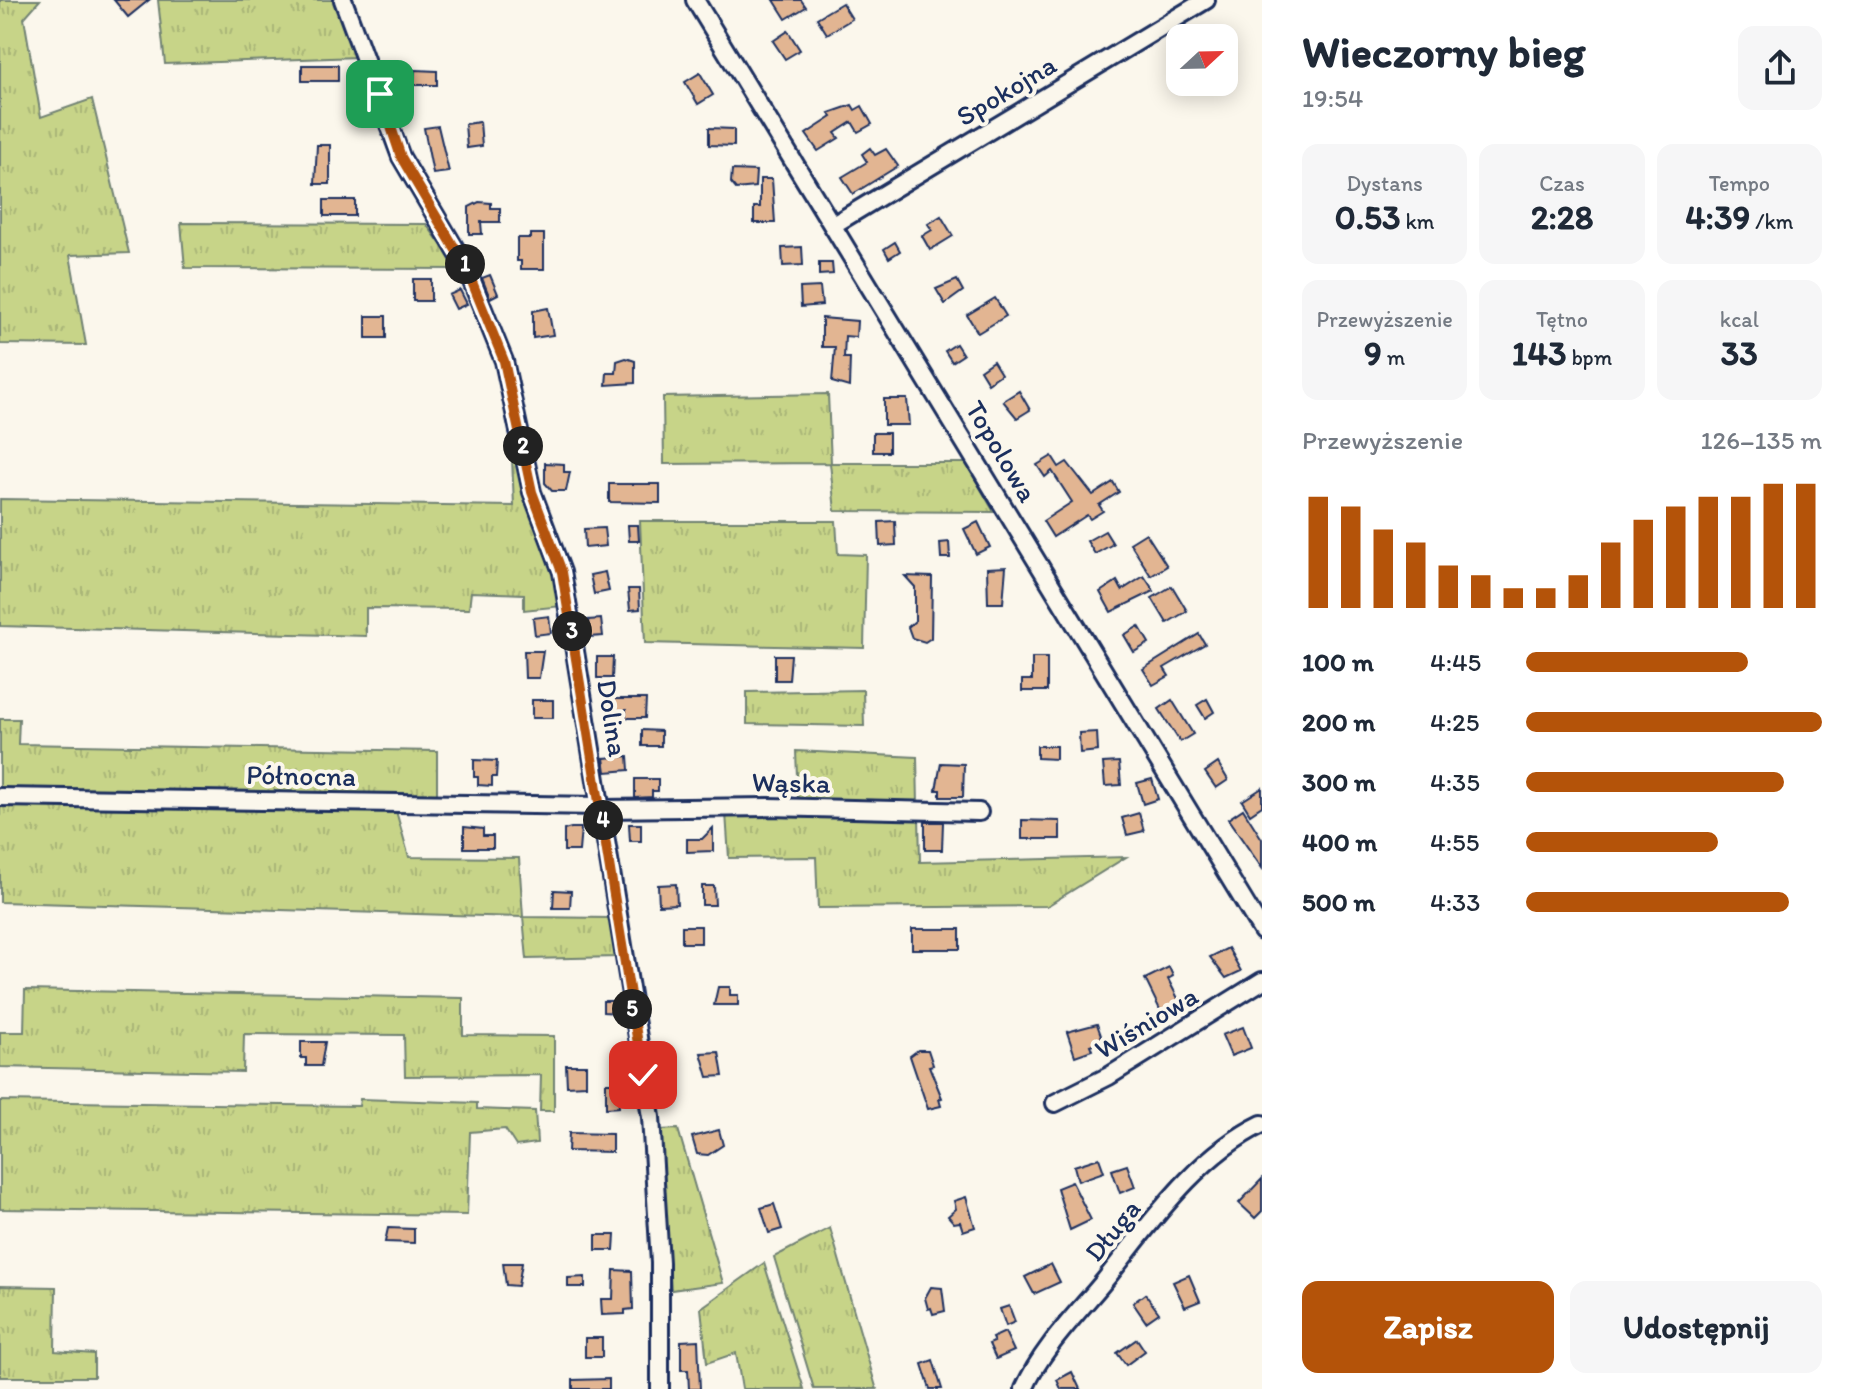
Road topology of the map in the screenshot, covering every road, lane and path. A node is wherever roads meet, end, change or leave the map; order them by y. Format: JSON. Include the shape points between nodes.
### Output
{"nodes":[{"id":1,"x":343,"y":0,"type":"edge"},
{"id":2,"x":695,"y":0,"type":"edge"},
{"id":3,"x":1206,"y":0,"type":"edge"},
{"id":4,"x":833,"y":225,"type":"junction"},
{"id":5,"x":0,"y":797,"type":"edge"},
{"id":6,"x":602,"y":808,"type":"junction"},
{"id":7,"x":979,"y":812,"type":"dead end"},
{"id":8,"x":1262,"y":931,"type":"edge"},
{"id":9,"x":1262,"y":981,"type":"edge"},
{"id":10,"x":1055,"y":1103,"type":"dead end"},
{"id":11,"x":1262,"y":1124,"type":"edge"},
{"id":12,"x":660,"y":1389,"type":"edge"},
{"id":13,"x":1024,"y":1389,"type":"edge"}],
"edges":[{"from":1,"to":6,"type":"street","name":"Dolina","via":[[401,157],[466,267],[504,361],[532,492],[562,572]]},
{"from":2,"to":4,"type":"street","name":"Topolowa"},
{"from":3,"to":4,"type":"street","name":"Spokojna"},
{"from":4,"to":8,"type":"street","name":"Topolowa"},
{"from":5,"to":6,"type":"street","name":"Północna"},
{"from":6,"to":7,"type":"street","name":"Wąska"},
{"from":6,"to":12,"type":"street","name":"Dolina","via":[[654,1144]]},
{"from":9,"to":10,"type":"street","name":"Wiśniowa","via":[[1109,1076]]},
{"from":11,"to":13,"type":"street","name":"Długa","via":[[1197,1173],[1153,1217]]}]}
